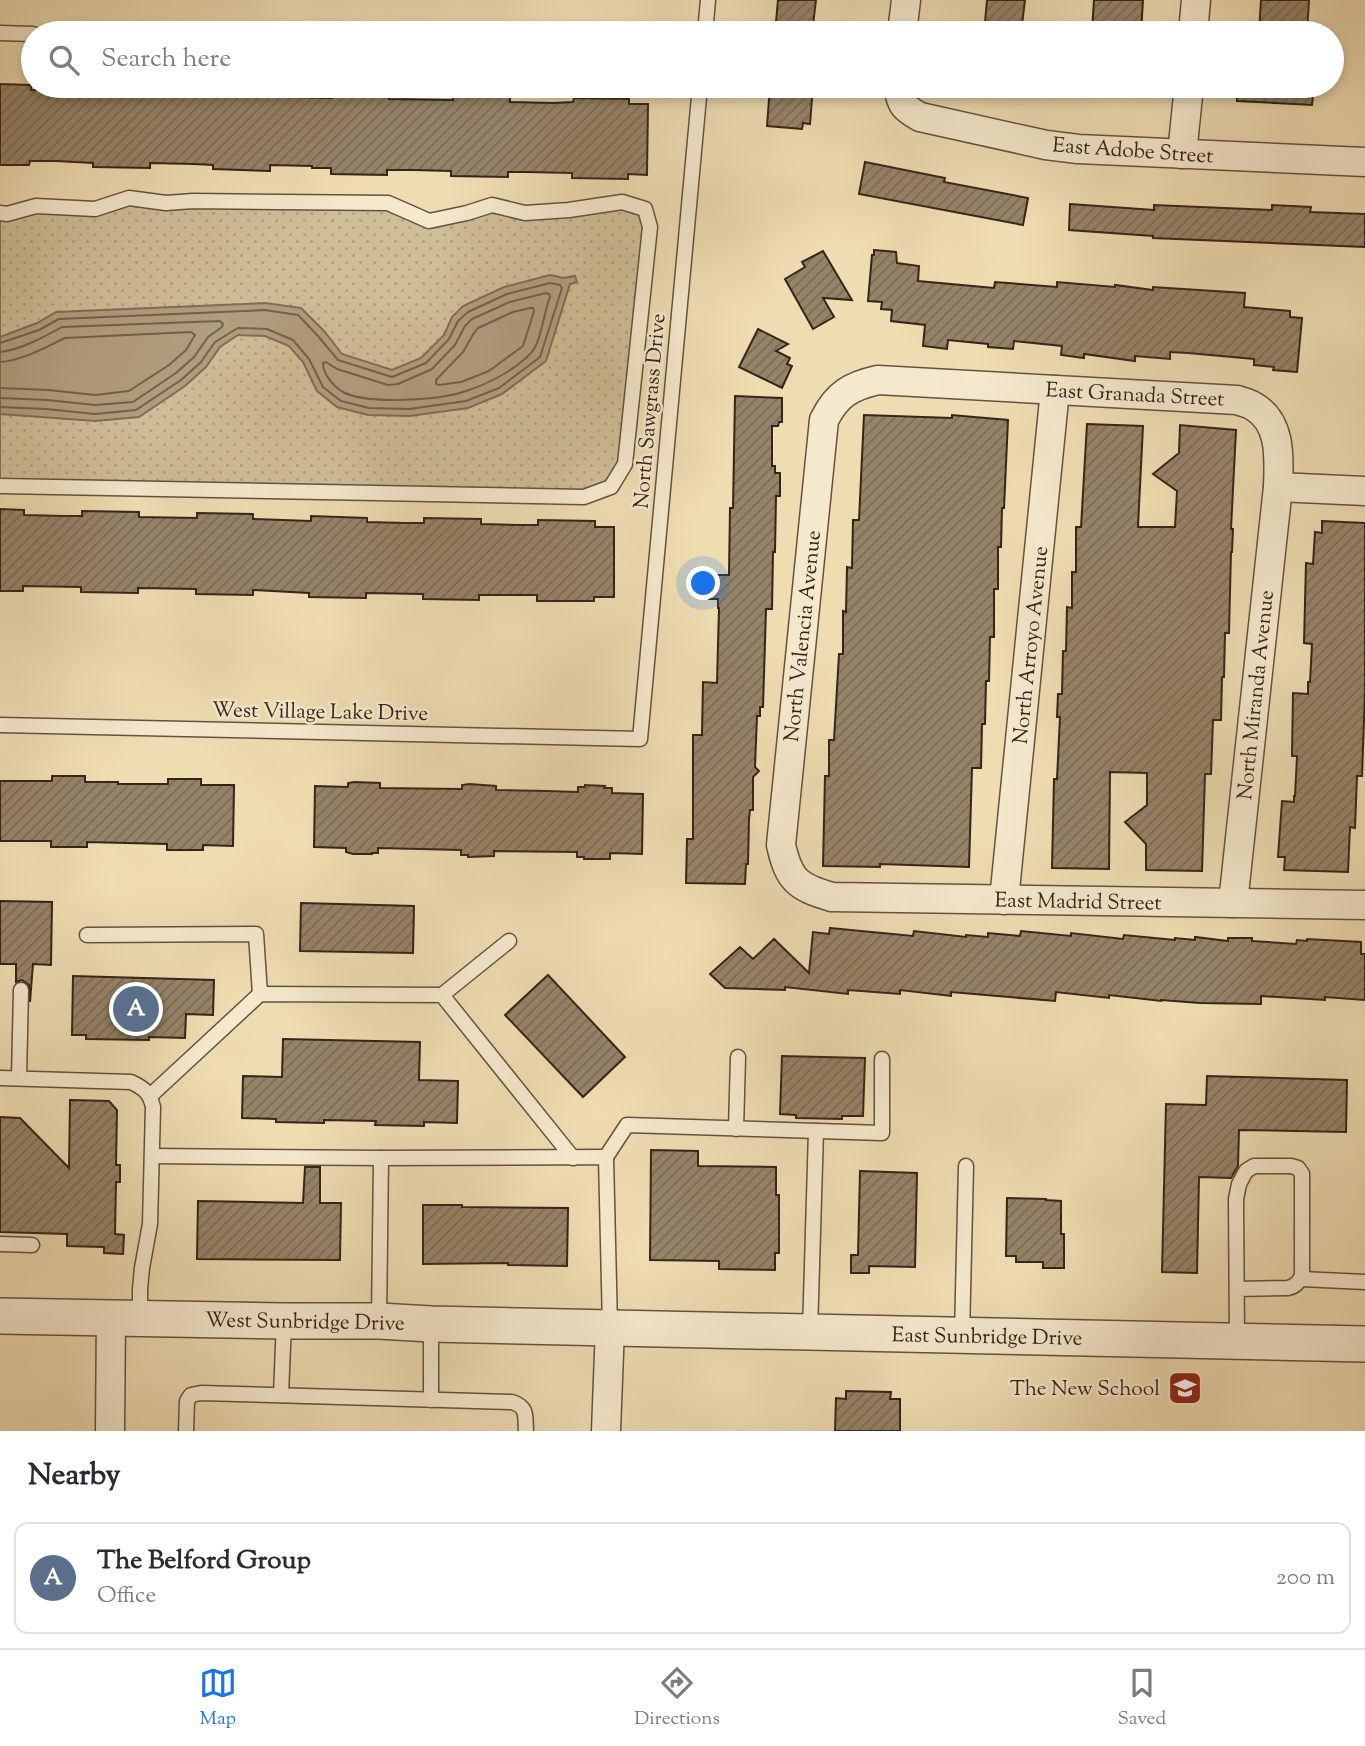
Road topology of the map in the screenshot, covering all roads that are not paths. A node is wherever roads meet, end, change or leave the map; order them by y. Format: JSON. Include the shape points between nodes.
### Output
{"nodes":[{"id":1,"x":708,"y":0,"type":"edge"},
{"id":2,"x":906,"y":0,"type":"edge"},
{"id":3,"x":1196,"y":0,"type":"edge"},
{"id":4,"x":706,"y":21,"type":"edge"},
{"id":5,"x":903,"y":21,"type":"edge"},
{"id":6,"x":1195,"y":21,"type":"edge"},
{"id":7,"x":0,"y":33,"type":"edge"},
{"id":8,"x":21,"y":34,"type":"edge"},
{"id":9,"x":699,"y":98,"type":"edge"},
{"id":10,"x":903,"y":98,"type":"edge"},
{"id":11,"x":1188,"y":98,"type":"edge"},
{"id":12,"x":1182,"y":154,"type":"junction"},
{"id":13,"x":1365,"y":162,"type":"edge"},
{"id":14,"x":0,"y":213,"type":"edge"},
{"id":15,"x":1055,"y":390,"type":"junction"},
{"id":16,"x":843,"y":394,"type":"joint"},
{"id":17,"x":0,"y":486,"type":"edge"},
{"id":18,"x":1278,"y":487,"type":"junction"},
{"id":19,"x":1365,"y":491,"type":"edge"},
{"id":20,"x":0,"y":725,"type":"edge"},
{"id":21,"x":640,"y":739,"type":"joint"},
{"id":22,"x":795,"y":881,"type":"joint"},
{"id":23,"x":1004,"y":900,"type":"junction"},
{"id":24,"x":1233,"y":903,"type":"junction"},
{"id":25,"x":1365,"y":905,"type":"edge"},
{"id":26,"x":87,"y":935,"type":"dead end"},
{"id":27,"x":509,"y":941,"type":"dead end"},
{"id":28,"x":21,"y":990,"type":"dead end"},
{"id":29,"x":260,"y":993,"type":"junction"},
{"id":30,"x":442,"y":995,"type":"junction"},
{"id":31,"x":738,"y":1056,"type":"dead end"},
{"id":32,"x":882,"y":1059,"type":"dead end"},
{"id":33,"x":0,"y":1078,"type":"edge"},
{"id":34,"x":19,"y":1078,"type":"junction"},
{"id":35,"x":150,"y":1096,"type":"junction"},
{"id":36,"x":736,"y":1129,"type":"junction"},
{"id":37,"x":816,"y":1131,"type":"junction"},
{"id":38,"x":152,"y":1156,"type":"junction"},
{"id":39,"x":381,"y":1157,"type":"junction"},
{"id":40,"x":606,"y":1157,"type":"junction"},
{"id":41,"x":573,"y":1158,"type":"junction"},
{"id":42,"x":966,"y":1166,"type":"dead end"},
{"id":43,"x":0,"y":1244,"type":"edge"},
{"id":44,"x":32,"y":1245,"type":"dead end"},
{"id":45,"x":1301,"y":1279,"type":"junction"},
{"id":46,"x":1365,"y":1282,"type":"edge"},
{"id":47,"x":1237,"y":1289,"type":"junction"},
{"id":48,"x":0,"y":1316,"type":"edge"},
{"id":49,"x":125,"y":1318,"type":"junction"},
{"id":50,"x":284,"y":1321,"type":"junction"},
{"id":51,"x":379,"y":1321,"type":"junction"},
{"id":52,"x":431,"y":1324,"type":"junction"},
{"id":53,"x":610,"y":1327,"type":"junction"},
{"id":54,"x":810,"y":1332,"type":"junction"},
{"id":55,"x":961,"y":1335,"type":"junction"},
{"id":56,"x":1237,"y":1341,"type":"junction"},
{"id":57,"x":1365,"y":1344,"type":"edge"},
{"id":58,"x":281,"y":1395,"type":"junction"},
{"id":59,"x":430,"y":1400,"type":"junction"},
{"id":60,"x":110,"y":1431,"type":"edge"},
{"id":61,"x":186,"y":1431,"type":"edge"},
{"id":62,"x":526,"y":1431,"type":"edge"},
{"id":63,"x":606,"y":1431,"type":"edge"}],
"edges":[{"from":1,"to":4,"type":"lane"},
{"from":2,"to":5,"type":"street"},
{"from":3,"to":6,"type":"street"},
{"from":7,"to":8,"type":"lane"},
{"from":9,"to":21,"type":"lane","name":"North Sawgrass Drive"},
{"from":10,"to":12,"type":"street","name":"East Adobe Street","via":[[920,117],[1046,145]]},
{"from":11,"to":12,"type":"street"},
{"from":12,"to":13,"type":"street","name":"East Adobe Street"},
{"from":14,"to":17,"type":"lane","via":[[36,206],[95,209],[129,198],[166,203],[388,203],[429,221],[492,205],[525,213],[622,202],[645,209],[650,227],[625,464],[611,487],[584,497]]},
{"from":15,"to":16,"type":"street","name":"East Granada Street","via":[[878,380]]},
{"from":15,"to":18,"type":"street","name":"East Granada Street","via":[[1237,400],[1255,407],[1268,419],[1276,438]]},
{"from":15,"to":23,"type":"street","name":"North Arroyo Avenue"},
{"from":16,"to":22,"type":"street","name":"North Valencia Avenue","via":[[824,420],[781,845],[785,865]]},
{"from":18,"to":19,"type":"street"},
{"from":18,"to":24,"type":"street","name":"North Miranda Avenue"},
{"from":20,"to":21,"type":"lane","name":"West Village Lake Drive"},
{"from":22,"to":23,"type":"street","name":"East Madrid Street","via":[[832,897]]},
{"from":23,"to":24,"type":"street","name":"East Madrid Street"},
{"from":24,"to":25,"type":"street","name":"East Madrid Street"},
{"from":26,"to":29,"type":"lane","via":[[256,934]]},
{"from":27,"to":30,"type":"lane"},
{"from":28,"to":34,"type":"lane"},
{"from":29,"to":30,"type":"lane"},
{"from":29,"to":35,"type":"lane"},
{"from":30,"to":41,"type":"lane"},
{"from":31,"to":36,"type":"lane"},
{"from":32,"to":37,"type":"lane","via":[[882,1133]]},
{"from":33,"to":34,"type":"lane"},
{"from":34,"to":35,"type":"lane","via":[[131,1082]]},
{"from":35,"to":38,"type":"lane"},
{"from":36,"to":37,"type":"lane"},
{"from":36,"to":40,"type":"lane","via":[[627,1125]]},
{"from":37,"to":54,"type":"lane"},
{"from":38,"to":39,"type":"lane"},
{"from":38,"to":49,"type":"lane","via":[[150,1224],[140,1289]]},
{"from":39,"to":41,"type":"lane"},
{"from":39,"to":51,"type":"lane"},
{"from":40,"to":41,"type":"lane"},
{"from":40,"to":53,"type":"lane"},
{"from":42,"to":55,"type":"lane"},
{"from":43,"to":44,"type":"lane"},
{"from":45,"to":46,"type":"lane"},
{"from":45,"to":47,"type":"lane","via":[[1288,1288]]},
{"from":45,"to":47,"type":"lane","via":[[1302,1174],[1291,1166],[1254,1166],[1246,1171],[1236,1199]]},
{"from":47,"to":56,"type":"lane"},
{"from":48,"to":49,"type":"street","name":"West Sunbridge Drive"},
{"from":49,"to":50,"type":"street","name":"West Sunbridge Drive"},
{"from":49,"to":60,"type":"street"},
{"from":50,"to":51,"type":"street","name":"West Sunbridge Drive"},
{"from":50,"to":58,"type":"lane"},
{"from":51,"to":52,"type":"street","name":"West Sunbridge Drive"},
{"from":52,"to":53,"type":"street","name":"West Sunbridge Drive"},
{"from":52,"to":59,"type":"lane"},
{"from":53,"to":54,"type":"street","name":"East Sunbridge Drive"},
{"from":53,"to":63,"type":"street"},
{"from":54,"to":55,"type":"street","name":"East Sunbridge Drive"},
{"from":55,"to":56,"type":"street","name":"East Sunbridge Drive"},
{"from":56,"to":57,"type":"street","name":"East Sunbridge Drive"},
{"from":58,"to":59,"type":"lane"},
{"from":58,"to":61,"type":"lane","via":[[191,1395]]},
{"from":59,"to":62,"type":"lane","via":[[512,1402],[523,1409]]}]}
